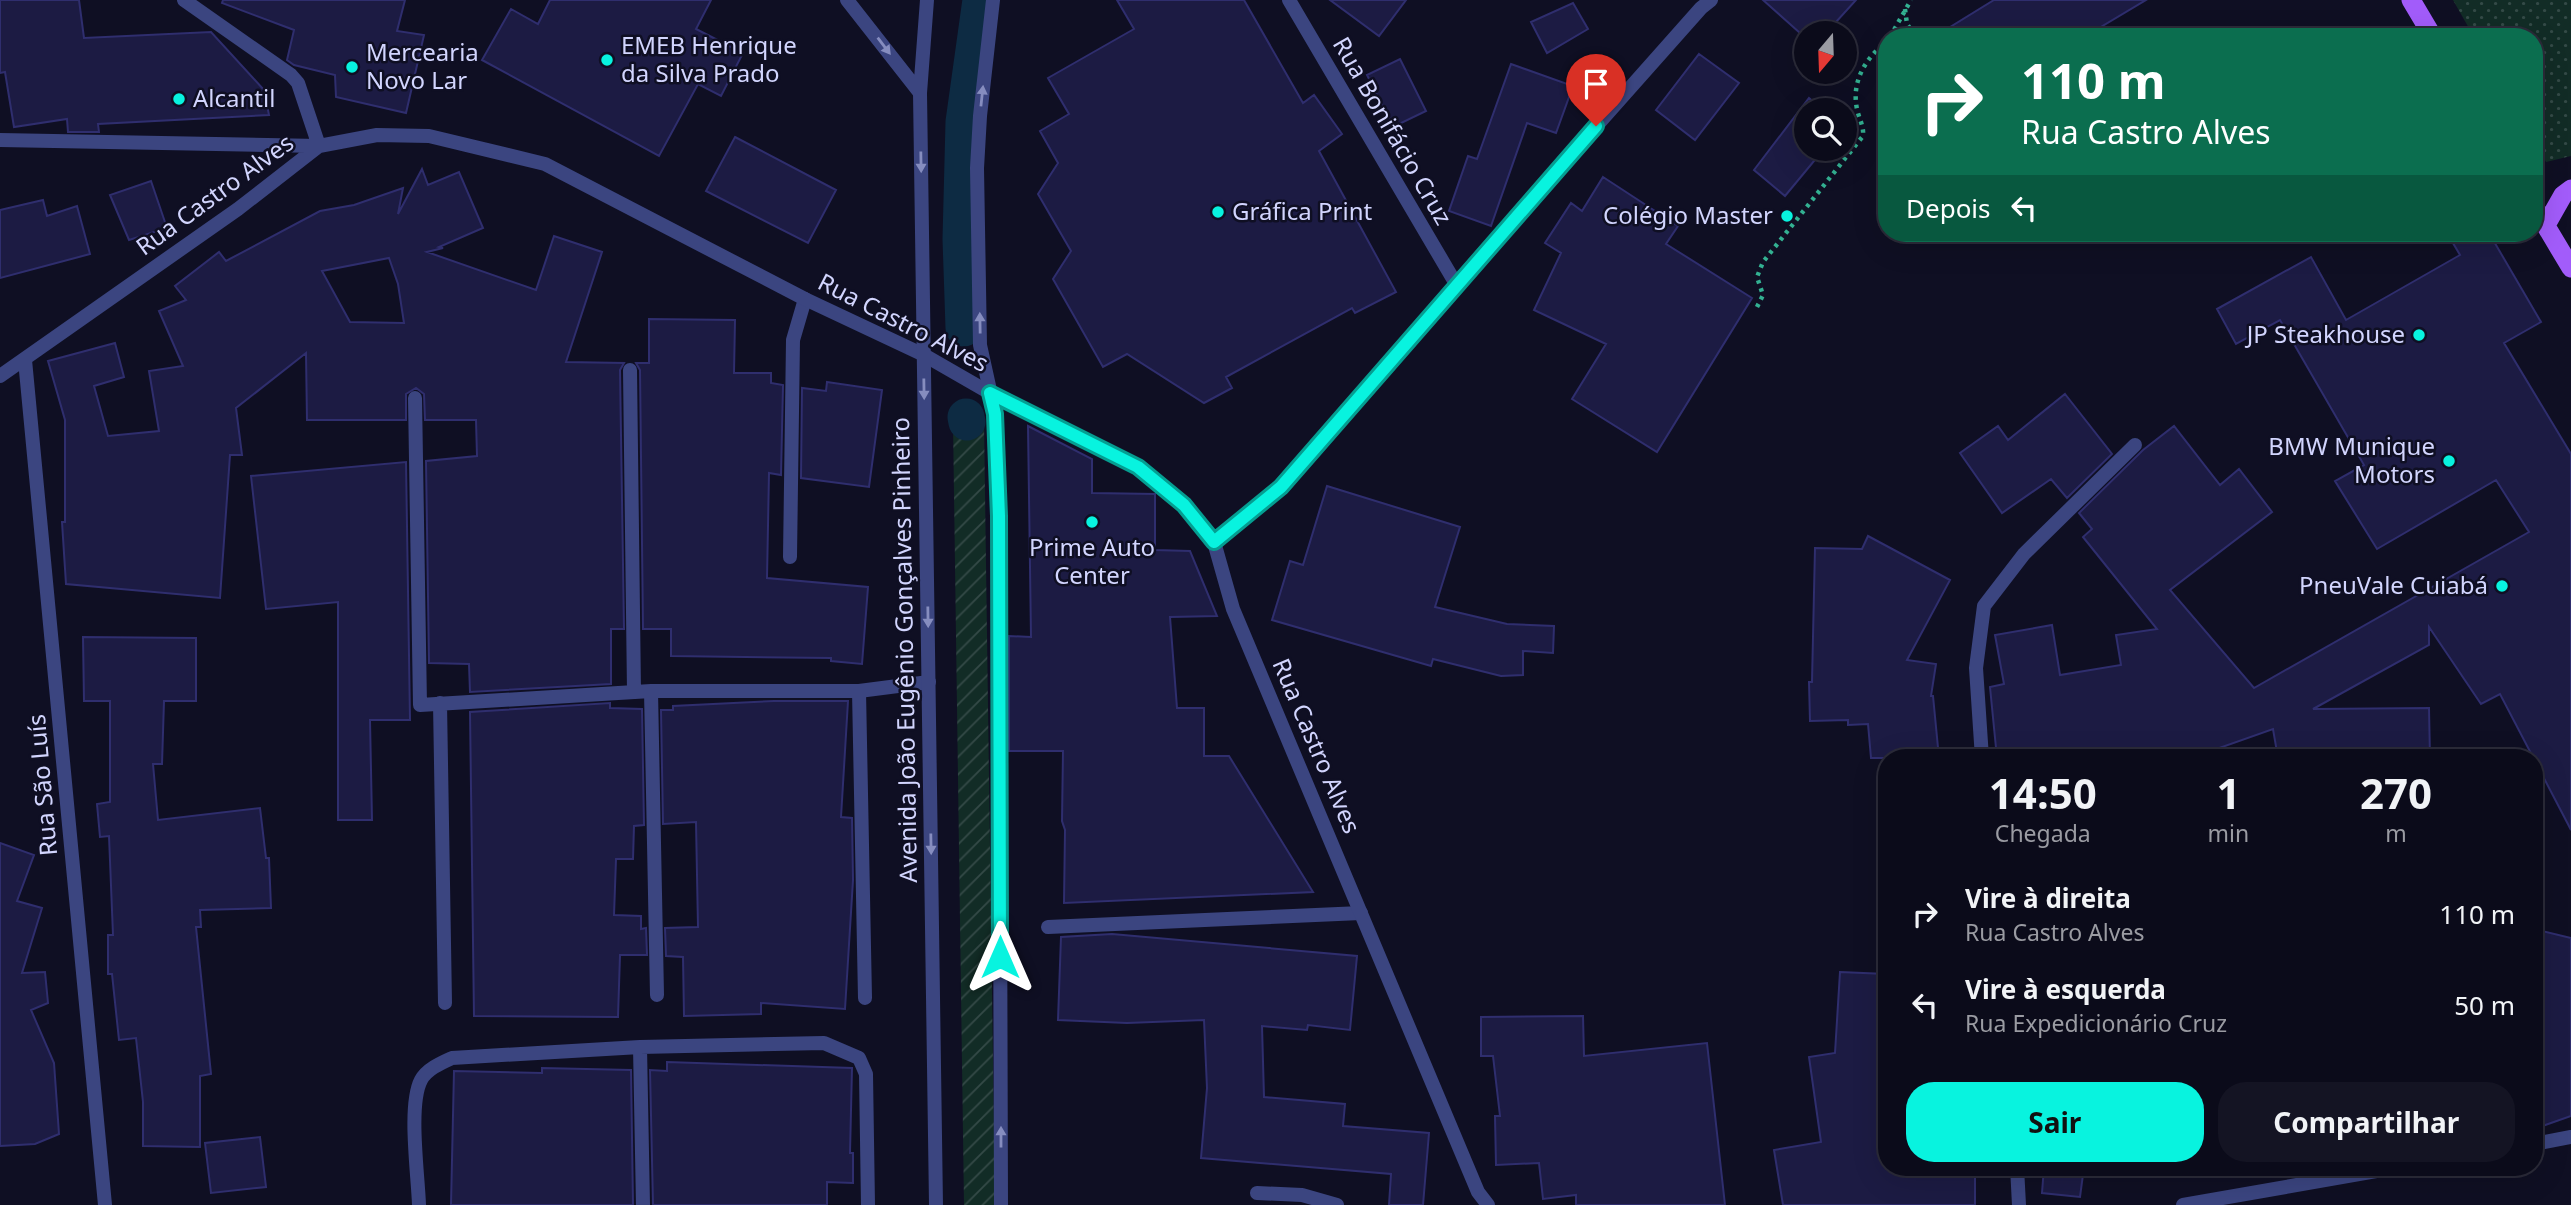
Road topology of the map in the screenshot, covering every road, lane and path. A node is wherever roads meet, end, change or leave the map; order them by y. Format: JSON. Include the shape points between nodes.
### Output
{"nodes":[{"id":1,"x":184,"y":0,"type":"edge"},
{"id":2,"x":847,"y":0,"type":"edge"},
{"id":3,"x":927,"y":0,"type":"edge"},
{"id":4,"x":993,"y":0,"type":"edge"},
{"id":5,"x":1289,"y":0,"type":"edge"},
{"id":6,"x":1911,"y":0,"type":"edge"},
{"id":7,"x":2411,"y":0,"type":"edge"},
{"id":8,"x":1703,"y":3,"type":"edge"},
{"id":9,"x":1905,"y":8,"type":"junction"},
{"id":10,"x":1895,"y":28,"type":"edge"},
{"id":11,"x":1910,"y":28,"type":"edge"},
{"id":12,"x":2428,"y":28,"type":"edge"},
{"id":13,"x":1878,"y":48,"type":"edge"},
{"id":14,"x":920,"y":93,"type":"junction"},
{"id":15,"x":0,"y":140,"type":"edge"},
{"id":16,"x":319,"y":146,"type":"junction"},
{"id":17,"x":2571,"y":190,"type":"edge"},
{"id":18,"x":2543,"y":220,"type":"edge"},
{"id":19,"x":2546,"y":225,"type":"junction"},
{"id":20,"x":2571,"y":268,"type":"edge"},
{"id":21,"x":1456,"y":284,"type":"junction"},
{"id":22,"x":804,"y":299,"type":"junction"},
{"id":23,"x":1757,"y":307,"type":"dead end"},
{"id":24,"x":924,"y":355,"type":"junction"},
{"id":25,"x":25,"y":360,"type":"junction"},
{"id":26,"x":630,"y":370,"type":"dead end"},
{"id":27,"x":0,"y":376,"type":"edge"},
{"id":28,"x":990,"y":393,"type":"junction"},
{"id":29,"x":415,"y":398,"type":"dead end"},
{"id":30,"x":2135,"y":445,"type":"dead end"},
{"id":31,"x":1214,"y":542,"type":"junction"},
{"id":32,"x":790,"y":557,"type":"dead end"},
{"id":33,"x":929,"y":682,"type":"junction"},
{"id":34,"x":651,"y":691,"type":"junction"},
{"id":35,"x":859,"y":691,"type":"junction"},
{"id":36,"x":634,"y":692,"type":"junction"},
{"id":37,"x":440,"y":703,"type":"junction"},
{"id":38,"x":1981,"y":749,"type":"edge"},
{"id":39,"x":1361,"y":913,"type":"junction"},
{"id":40,"x":1048,"y":927,"type":"dead end"},
{"id":41,"x":657,"y":995,"type":"dead end"},
{"id":42,"x":864,"y":998,"type":"dead end"},
{"id":43,"x":445,"y":1003,"type":"dead end"},
{"id":44,"x":640,"y":1047,"type":"junction"},
{"id":45,"x":2571,"y":1137,"type":"edge"},
{"id":46,"x":2543,"y":1142,"type":"edge"},
{"id":47,"x":2017,"y":1176,"type":"edge"},
{"id":48,"x":2348,"y":1176,"type":"edge"},
{"id":49,"x":1257,"y":1193,"type":"dead end"},
{"id":50,"x":105,"y":1205,"type":"edge"},
{"id":51,"x":419,"y":1205,"type":"edge"},
{"id":52,"x":643,"y":1205,"type":"edge"},
{"id":53,"x":868,"y":1205,"type":"edge"},
{"id":54,"x":936,"y":1205,"type":"edge"},
{"id":55,"x":1001,"y":1205,"type":"edge"},
{"id":56,"x":1337,"y":1205,"type":"edge"},
{"id":57,"x":1488,"y":1205,"type":"edge"},
{"id":58,"x":2019,"y":1205,"type":"edge"},
{"id":59,"x":2183,"y":1205,"type":"edge"}],
"edges":[{"from":1,"to":16,"type":"street","via":[[291,75],[298,83]]},
{"from":2,"to":14,"type":"street","one_way":true},
{"from":3,"to":14,"type":"street","name":"Avenida João Eugênio Gonçalves Pinheiro"},
{"from":28,"to":4,"type":"street","one_way":true,"via":[[980,345],[977,168]]},
{"from":5,"to":21,"type":"street","name":"Rua Bonifácio Cruz"},
{"from":6,"to":9,"type":"path"},
{"from":7,"to":12,"type":"main road"},
{"from":8,"to":21,"type":"street"},
{"from":9,"to":10,"type":"path"},
{"from":9,"to":11,"type":"path"},
{"from":13,"to":23,"type":"path","via":[[1870,55],[1856,87],[1863,136],[1763,262],[1757,277],[1763,295]]},
{"from":14,"to":24,"type":"street","name":"Avenida João Eugênio Gonçalves Pinheiro","one_way":true},
{"from":15,"to":16,"type":"street"},
{"from":16,"to":22,"type":"street","name":"Rua Castro Alves","via":[[377,135],[429,136],[545,164]]},
{"from":16,"to":25,"type":"street","name":"Rua Castro Alves"},
{"from":17,"to":19,"type":"main road","via":[[2563,195]]},
{"from":18,"to":19,"type":"main road"},
{"from":19,"to":20,"type":"main road"},
{"from":21,"to":31,"type":"street","via":[[1281,487]]},
{"from":22,"to":24,"type":"street","name":"Rua Castro Alves"},
{"from":22,"to":32,"type":"street","via":[[793,340]]},
{"from":24,"to":28,"type":"street","name":"Rua Castro Alves"},
{"from":24,"to":33,"type":"street","name":"Avenida João Eugênio Gonçalves Pinheiro","one_way":true},
{"from":25,"to":27,"type":"street","name":"Rua Castro Alves"},
{"from":25,"to":50,"type":"street","name":"Rua São Luís"},
{"from":26,"to":36,"type":"street"},
{"from":28,"to":31,"type":"street","name":"Rua Castro Alves","via":[[1138,467],[1184,505]]},
{"from":55,"to":28,"type":"street","one_way":true,"via":[[999,516]]},
{"from":29,"to":37,"type":"street","via":[[420,705]]},
{"from":30,"to":38,"type":"street","via":[[2024,554],[1984,606],[1976,668]]},
{"from":31,"to":39,"type":"street","name":"Rua Castro Alves","via":[[1233,609]]},
{"from":33,"to":35,"type":"street"},
{"from":33,"to":54,"type":"street","name":"Avenida João Eugênio Gonçalves Pinheiro","one_way":true},
{"from":34,"to":35,"type":"street"},
{"from":34,"to":36,"type":"street"},
{"from":34,"to":41,"type":"street"},
{"from":35,"to":42,"type":"street"},
{"from":36,"to":37,"type":"street"},
{"from":37,"to":43,"type":"street"},
{"from":39,"to":40,"type":"street"},
{"from":39,"to":57,"type":"street","name":"Rua Castro Alves","via":[[1478,1192]]},
{"from":44,"to":51,"type":"street","via":[[452,1058],[437,1065],[422,1078],[414,1102]]},
{"from":44,"to":52,"type":"street"},
{"from":44,"to":53,"type":"street","via":[[824,1043],[859,1058],[866,1074]]},
{"from":45,"to":46,"type":"street"},
{"from":47,"to":58,"type":"street"},
{"from":48,"to":59,"type":"street"},
{"from":49,"to":56,"type":"street","via":[[1302,1195]]}]}
